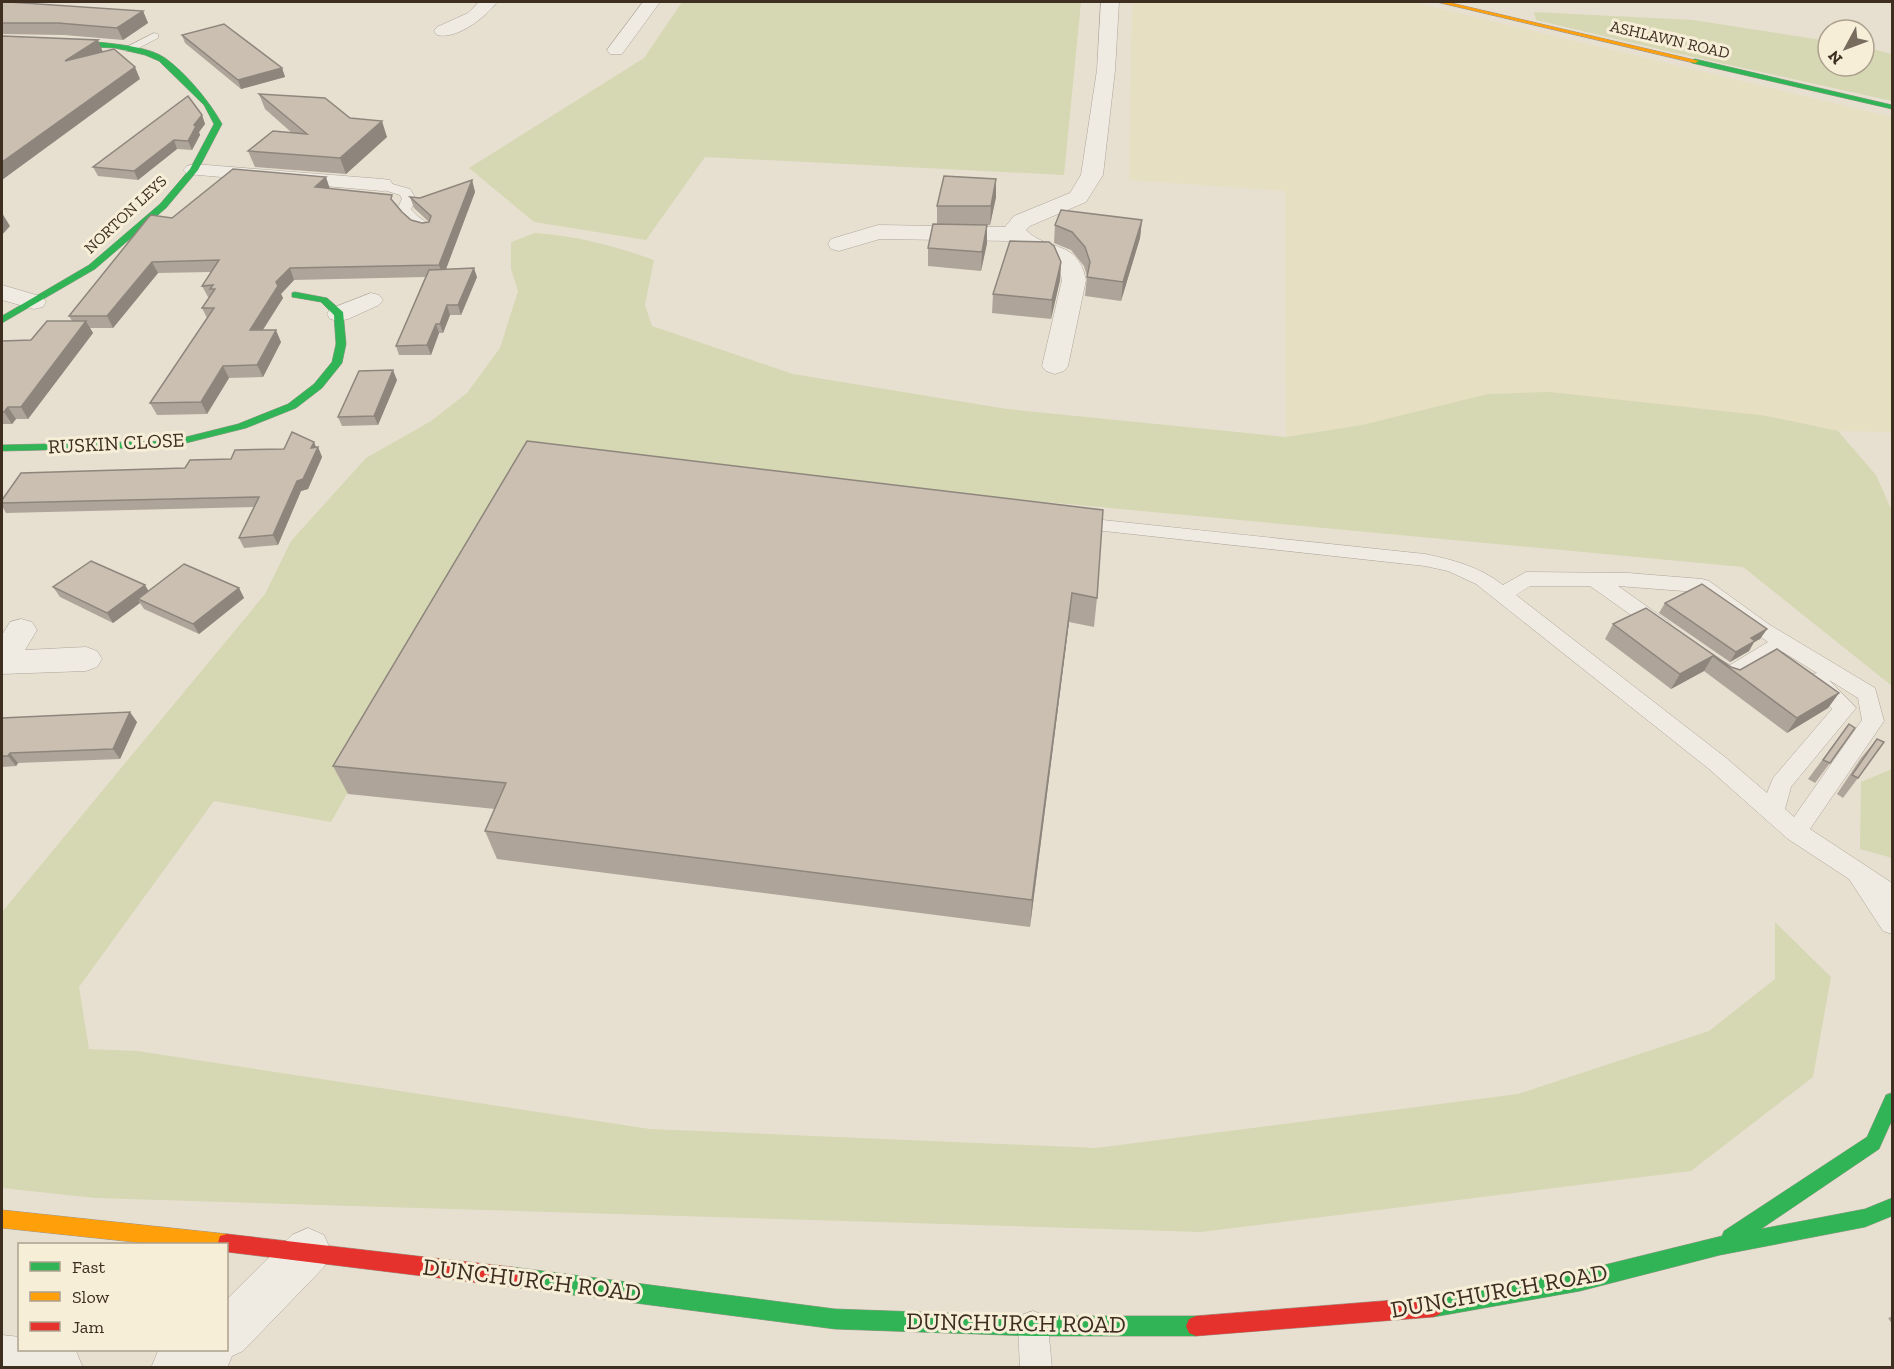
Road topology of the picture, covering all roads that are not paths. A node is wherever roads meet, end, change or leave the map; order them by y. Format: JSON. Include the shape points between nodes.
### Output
{"nodes":[{"id":1,"x":488,"y":2,"type":"edge"},
{"id":2,"x":651,"y":2,"type":"edge"},
{"id":3,"x":1110,"y":2,"type":"edge"},
{"id":4,"x":1440,"y":2,"type":"edge"},
{"id":5,"x":442,"y":31,"type":"dead end"},
{"id":6,"x":154,"y":36,"type":"dead end"},
{"id":7,"x":2,"y":41,"type":"edge"},
{"id":8,"x":129,"y":49,"type":"junction"},
{"id":9,"x":616,"y":50,"type":"dead end"},
{"id":10,"x":1893,"y":107,"type":"edge"},
{"id":11,"x":194,"y":170,"type":"junction"},
{"id":12,"x":382,"y":185,"type":"joint"},
{"id":13,"x":426,"y":229,"type":"edge"},
{"id":14,"x":1016,"y":234,"type":"junction"},
{"id":15,"x":840,"y":244,"type":"dead end"},
{"id":16,"x":2,"y":292,"type":"edge"},
{"id":17,"x":295,"y":295,"type":"dead end"},
{"id":18,"x":371,"y":300,"type":"dead end"},
{"id":19,"x":34,"y":302,"type":"junction"},
{"id":20,"x":339,"y":314,"type":"junction"},
{"id":21,"x":2,"y":320,"type":"edge"},
{"id":22,"x":1055,"y":366,"type":"dead end"},
{"id":23,"x":2,"y":448,"type":"edge"},
{"id":24,"x":1057,"y":521,"type":"edge"},
{"id":25,"x":1593,"y":579,"type":"junction"},
{"id":26,"x":1503,"y":594,"type":"junction"},
{"id":27,"x":21,"y":630,"type":"dead end"},
{"id":28,"x":1771,"y":638,"type":"junction"},
{"id":29,"x":1681,"y":640,"type":"edge"},
{"id":30,"x":1700,"y":654,"type":"edge"},
{"id":31,"x":86,"y":659,"type":"dead end"},
{"id":32,"x":2,"y":661,"type":"edge"},
{"id":33,"x":1773,"y":813,"type":"junction"},
{"id":34,"x":1796,"y":832,"type":"junction"},
{"id":35,"x":1855,"y":872,"type":"junction"},
{"id":36,"x":1893,"y":895,"type":"edge"},
{"id":37,"x":1893,"y":924,"type":"edge"},
{"id":38,"x":1893,"y":1101,"type":"edge"},
{"id":39,"x":1893,"y":1207,"type":"edge"},
{"id":40,"x":2,"y":1219,"type":"edge"},
{"id":41,"x":1720,"y":1246,"type":"junction"},
{"id":42,"x":308,"y":1251,"type":"junction"},
{"id":43,"x":1033,"y":1326,"type":"junction"},
{"id":44,"x":228,"y":1332,"type":"edge"},
{"id":45,"x":209,"y":1351,"type":"edge"},
{"id":46,"x":2,"y":1359,"type":"edge"},
{"id":47,"x":59,"y":1368,"type":"edge"},
{"id":48,"x":175,"y":1368,"type":"edge"},
{"id":49,"x":1036,"y":1368,"type":"edge"}],
"edges":[{"from":1,"to":5,"type":"street","via":[[474,17]]},
{"from":2,"to":9,"type":"street"},
{"from":3,"to":14,"type":"street","via":[[1106,70],[1092,175],[1078,196],[1022,221],[1014,231]]},
{"from":4,"to":10,"type":"main road","name":"ASHLAWN ROAD"},
{"from":6,"to":8,"type":"lane"},
{"from":7,"to":8,"type":"main road","name":"NORTON LEYS"},
{"from":8,"to":11,"type":"main road","name":"NORTON LEYS","via":[[162,59],[207,104],[218,124]]},
{"from":11,"to":12,"type":"street"},
{"from":11,"to":19,"type":"main road","name":"NORTON LEYS","via":[[163,206],[92,267]]},
{"from":12,"to":13,"type":"lane","via":[[405,192],[409,199],[404,209],[409,218]]},
{"from":14,"to":15,"type":"street","via":[[878,232]]},
{"from":14,"to":22,"type":"street","via":[[1063,255],[1073,267],[1074,280]]},
{"from":16,"to":19,"type":"street"},
{"from":17,"to":20,"type":"main road","via":[[324,300]]},
{"from":18,"to":20,"type":"street"},
{"from":19,"to":21,"type":"main road","name":"NORTON LEYS"},
{"from":20,"to":23,"type":"main road","name":"RUSKIN CLOSE","via":[[341,344],[337,363],[318,386],[292,406],[252,422],[170,444]]},
{"from":24,"to":26,"type":"lane","via":[[1425,560],[1471,572]]},
{"from":25,"to":26,"type":"lane","via":[[1526,579]]},
{"from":25,"to":28,"type":"lane","via":[[1702,586]]},
{"from":25,"to":29,"type":"lane"},
{"from":26,"to":33,"type":"lane","via":[[1717,763]]},
{"from":27,"to":32,"type":"street"},
{"from":28,"to":30,"type":"lane","via":[[1729,675]]},
{"from":28,"to":33,"type":"lane","via":[[1845,708],[1781,784]]},
{"from":28,"to":34,"type":"lane","via":[[1868,694],[1873,721]]},
{"from":31,"to":32,"type":"street"},
{"from":33,"to":34,"type":"lane"},
{"from":34,"to":35,"type":"lane"},
{"from":35,"to":36,"type":"lane"},
{"from":35,"to":37,"type":"lane"},
{"from":38,"to":41,"type":"main road","name":"DUNCHURCH ROAD","via":[[1873,1143]]},
{"from":39,"to":41,"type":"main road","name":"DUNCHURCH ROAD","via":[[1865,1218]]},
{"from":40,"to":42,"type":"main road","name":"DUNCHURCH ROAD"},
{"from":41,"to":43,"type":"main road","name":"DUNCHURCH ROAD","via":[[1580,1281],[1429,1308],[1203,1326]]},
{"from":42,"to":43,"type":"main road","name":"DUNCHURCH ROAD","via":[[835,1319]]},
{"from":42,"to":44,"type":"street"},
{"from":43,"to":49,"type":"lane"},
{"from":45,"to":48,"type":"street"},
{"from":46,"to":47,"type":"street"}]}
